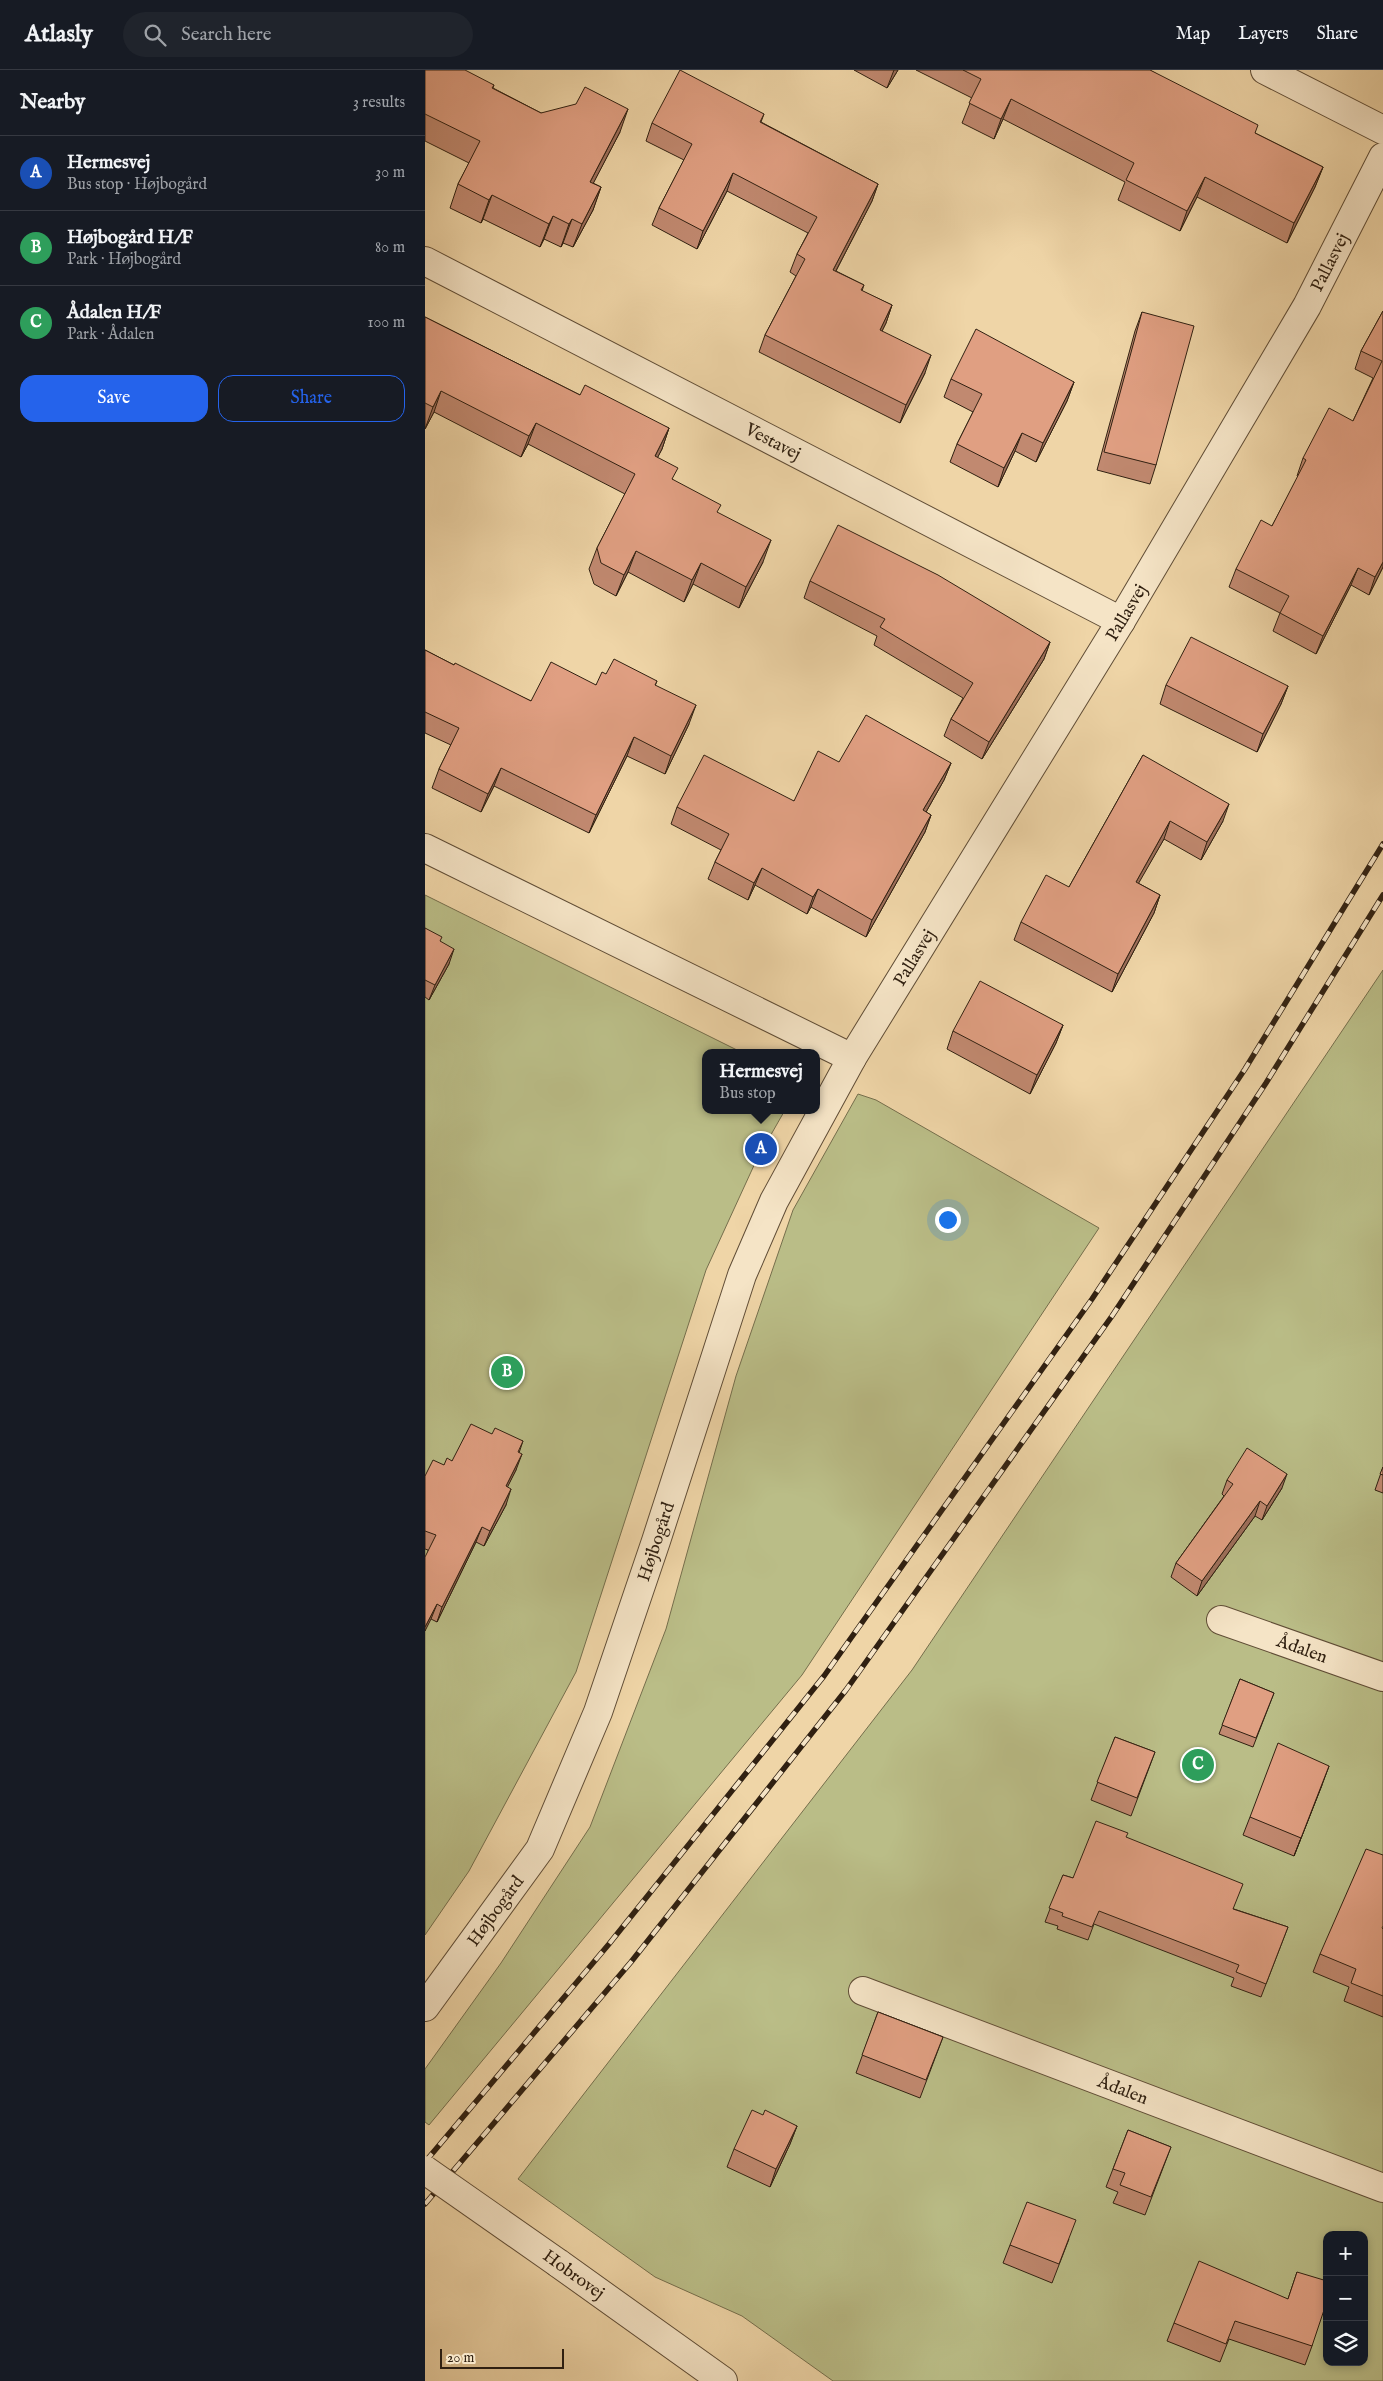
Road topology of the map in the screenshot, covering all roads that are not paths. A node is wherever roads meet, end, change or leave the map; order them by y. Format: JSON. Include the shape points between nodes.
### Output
{"nodes":[{"id":1,"x":1265,"y":70,"type":"edge"},
{"id":2,"x":1383,"y":130,"type":"edge"},
{"id":3,"x":1383,"y":157,"type":"edge"},
{"id":4,"x":425,"y":261,"type":"edge"},
{"id":5,"x":1121,"y":621,"type":"junction"},
{"id":6,"x":425,"y":848,"type":"edge"},
{"id":7,"x":852,"y":1058,"type":"junction"},
{"id":8,"x":1221,"y":1620,"type":"dead end"},
{"id":9,"x":1383,"y":1677,"type":"edge"},
{"id":10,"x":863,"y":1990,"type":"dead end"},
{"id":11,"x":425,"y":2007,"type":"edge"},
{"id":12,"x":425,"y":2170,"type":"edge"},
{"id":13,"x":1383,"y":2188,"type":"edge"},
{"id":14,"x":723,"y":2381,"type":"edge"}],
"edges":[{"from":1,"to":2,"type":"street"},
{"from":3,"to":5,"type":"street","name":"Pallasvej","via":[[1307,306]]},
{"from":4,"to":5,"type":"street","name":"Vestavej"},
{"from":5,"to":7,"type":"street","name":"Pallasvej"},
{"from":6,"to":7,"type":"street"},
{"from":7,"to":11,"type":"street","name":"Højbogård","via":[[775,1201],[742,1275],[598,1712],[540,1849]]},
{"from":8,"to":9,"type":"street","name":"Ådalen"},
{"from":10,"to":13,"type":"street","name":"Ådalen"},
{"from":12,"to":14,"type":"street","name":"Hobrovej","bridge":true}]}
